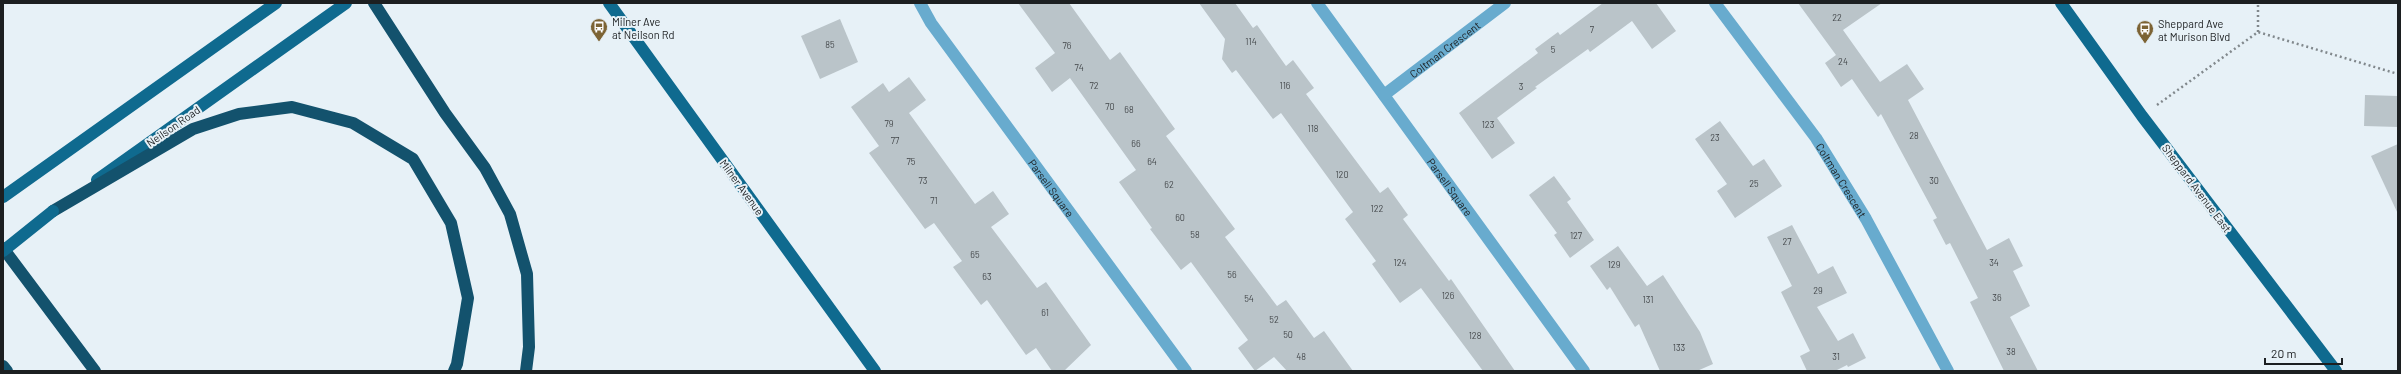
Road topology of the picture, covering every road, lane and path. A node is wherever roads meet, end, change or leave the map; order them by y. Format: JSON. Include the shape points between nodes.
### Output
{"nodes":[{"id":1,"x":276,"y":3,"type":"edge"},
{"id":2,"x":346,"y":3,"type":"edge"},
{"id":3,"x":374,"y":3,"type":"edge"},
{"id":4,"x":609,"y":3,"type":"edge"},
{"id":5,"x":920,"y":3,"type":"edge"},
{"id":6,"x":1317,"y":3,"type":"edge"},
{"id":7,"x":1505,"y":3,"type":"edge"},
{"id":8,"x":1715,"y":3,"type":"edge"},
{"id":9,"x":2061,"y":3,"type":"edge"},
{"id":10,"x":2258,"y":3,"type":"edge"},
{"id":11,"x":2258,"y":32,"type":"junction"},
{"id":12,"x":2398,"y":74,"type":"edge"},
{"id":13,"x":1384,"y":95,"type":"junction"},
{"id":14,"x":2142,"y":116,"type":"junction"},
{"id":15,"x":3,"y":197,"type":"edge"},
{"id":16,"x":53,"y":211,"type":"junction"},
{"id":17,"x":3,"y":248,"type":"edge"},
{"id":18,"x":3,"y":251,"type":"edge"},
{"id":19,"x":3,"y":366,"type":"edge"},
{"id":20,"x":7,"y":371,"type":"edge"},
{"id":21,"x":94,"y":371,"type":"edge"},
{"id":22,"x":454,"y":371,"type":"edge"},
{"id":23,"x":526,"y":371,"type":"edge"},
{"id":24,"x":875,"y":371,"type":"edge"},
{"id":25,"x":1186,"y":371,"type":"edge"},
{"id":26,"x":1584,"y":371,"type":"edge"},
{"id":27,"x":1948,"y":371,"type":"edge"},
{"id":28,"x":2336,"y":371,"type":"edge"}],
"edges":[{"from":1,"to":15,"type":"main road","via":[[29,176]]},
{"from":2,"to":16,"type":"main road","name":"Neilson Road"},
{"from":3,"to":23,"type":"highway","via":[[445,113],[485,168],[510,214],[526,274],[529,347]]},
{"from":4,"to":24,"type":"main road","name":"Milner Avenue"},
{"from":5,"to":25,"type":"street","name":"Parsell Square","via":[[935,30]]},
{"from":6,"to":13,"type":"street","name":"Parsell Square"},
{"from":7,"to":13,"type":"street","name":"Coltman Crescent"},
{"from":8,"to":27,"type":"street","name":"Coltman Crescent","via":[[1816,138],[1866,219]]},
{"from":9,"to":14,"type":"main road","name":"Sheppard Avenue East"},
{"from":10,"to":11,"type":"path"},
{"from":11,"to":12,"type":"path"},
{"from":11,"to":14,"type":"path"},
{"from":13,"to":26,"type":"street","name":"Parsell Square"},
{"from":14,"to":28,"type":"main road","name":"Sheppard Avenue East"},
{"from":16,"to":18,"type":"main road","name":"Neilson Road","bridge":true},
{"from":16,"to":22,"type":"highway","via":[[193,129],[239,114],[292,107],[353,123],[412,159],[451,223],[468,298]]},
{"from":17,"to":21,"type":"highway"},
{"from":19,"to":20,"type":"highway"}]}
